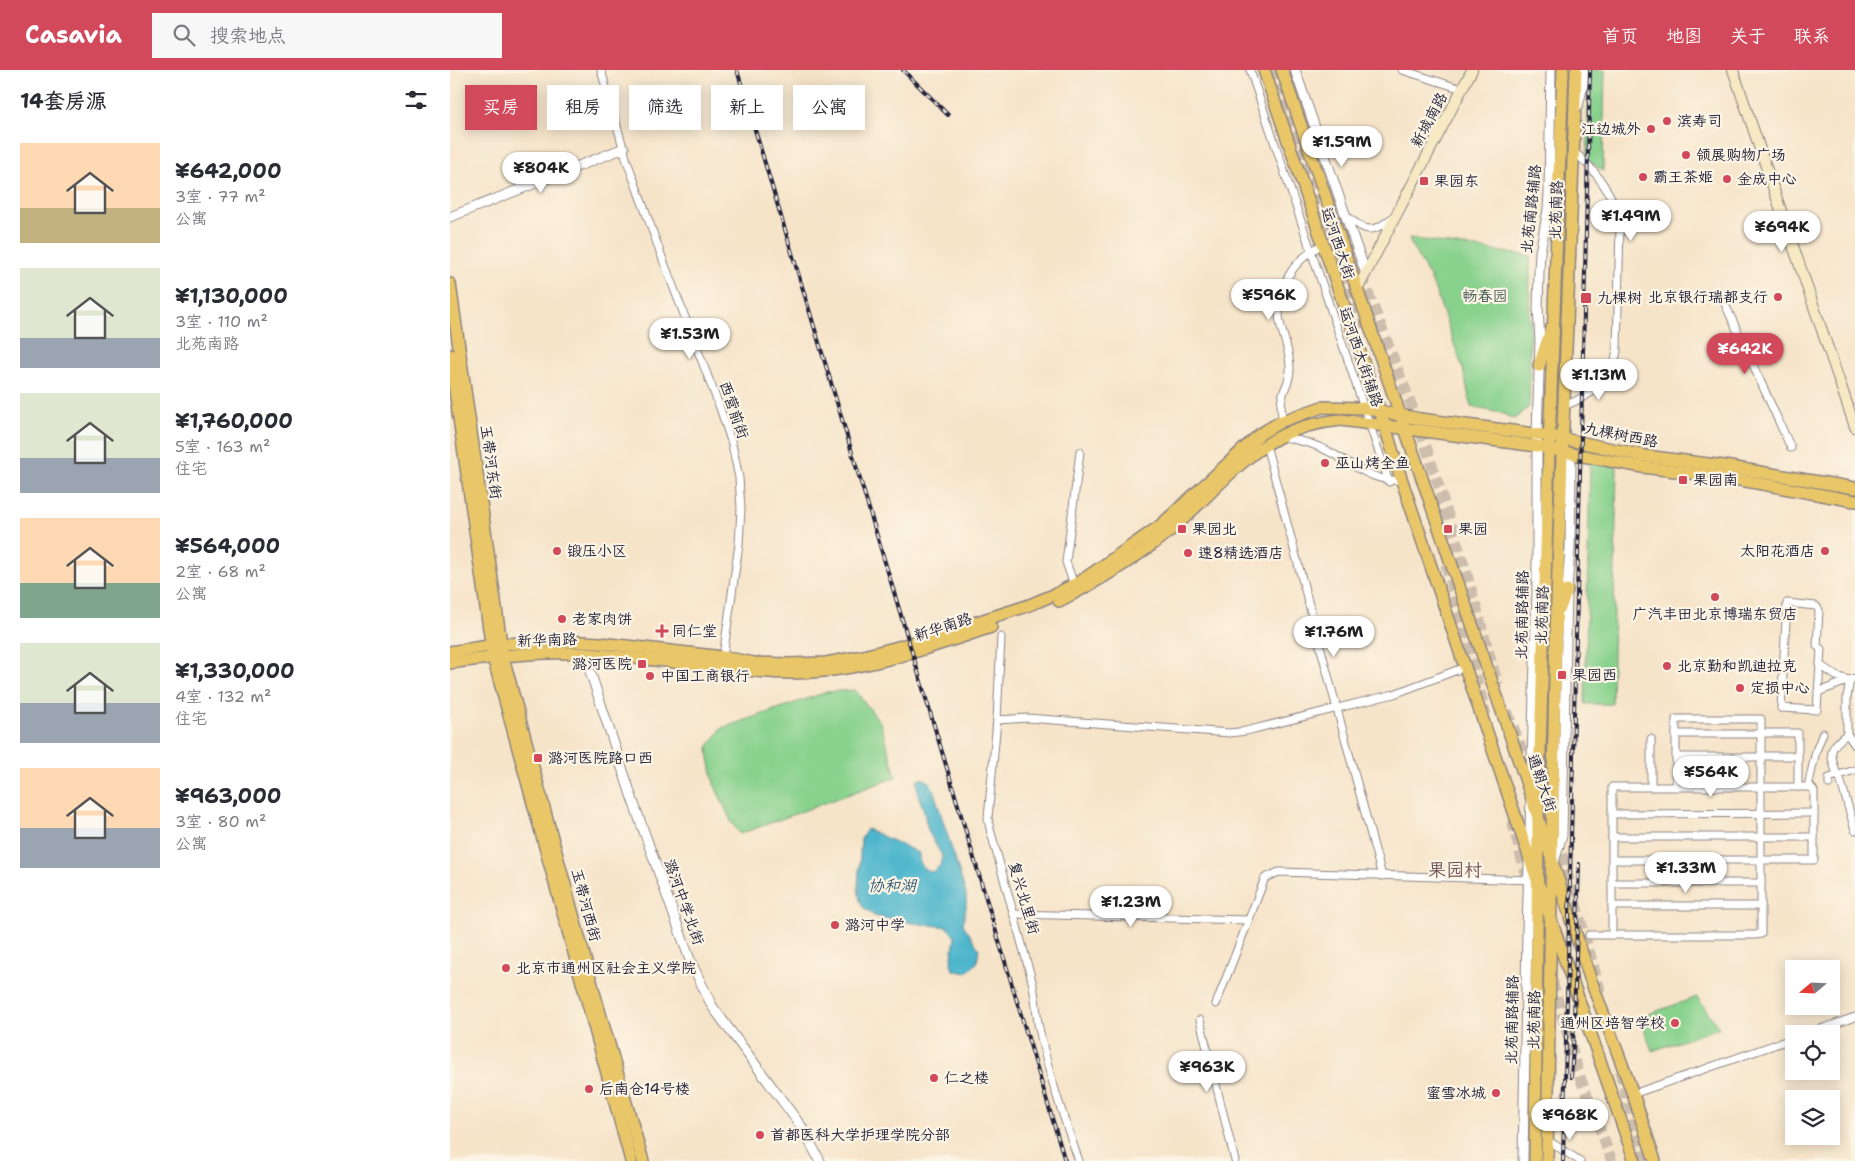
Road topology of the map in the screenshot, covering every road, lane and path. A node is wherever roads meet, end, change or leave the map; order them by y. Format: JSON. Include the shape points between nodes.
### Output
{"nodes":[{"id":1,"x":601,"y":70,"type":"edge"},
{"id":2,"x":1250,"y":70,"type":"edge"},
{"id":3,"x":1264,"y":70,"type":"edge"},
{"id":4,"x":1282,"y":70,"type":"edge"},
{"id":5,"x":1295,"y":70,"type":"edge"},
{"id":6,"x":1402,"y":70,"type":"edge"},
{"id":7,"x":1472,"y":70,"type":"edge"},
{"id":8,"x":1551,"y":70,"type":"edge"},
{"id":9,"x":1563,"y":70,"type":"edge"},
{"id":10,"x":1576,"y":70,"type":"edge"},
{"id":11,"x":1584,"y":70,"type":"edge"},
{"id":12,"x":1733,"y":70,"type":"edge"},
{"id":13,"x":1739,"y":70,"type":"edge"},
{"id":14,"x":1462,"y":89,"type":"junction"},
{"id":15,"x":1574,"y":126,"type":"junction"},
{"id":16,"x":624,"y":148,"type":"junction"},
{"id":17,"x":1573,"y":151,"type":"junction"},
{"id":18,"x":1398,"y":212,"type":"junction"},
{"id":19,"x":1344,"y":213,"type":"junction"},
{"id":20,"x":450,"y":218,"type":"edge"},
{"id":21,"x":1322,"y":244,"type":"junction"},
{"id":22,"x":1312,"y":252,"type":"junction"},
{"id":23,"x":1366,"y":274,"type":"junction"},
{"id":24,"x":450,"y":284,"type":"edge"},
{"id":25,"x":1357,"y":290,"type":"junction"},
{"id":26,"x":1720,"y":293,"type":"dead end"},
{"id":27,"x":1555,"y":315,"type":"junction"},
{"id":28,"x":450,"y":355,"type":"edge"},
{"id":29,"x":1539,"y":366,"type":"junction"},
{"id":30,"x":1564,"y":406,"type":"junction"},
{"id":31,"x":1855,"y":407,"type":"edge"},
{"id":32,"x":1364,"y":408,"type":"junction"},
{"id":33,"x":1380,"y":412,"type":"junction"},
{"id":34,"x":1401,"y":415,"type":"junction"},
{"id":35,"x":1282,"y":421,"type":"junction"},
{"id":36,"x":1369,"y":423,"type":"junction"},
{"id":37,"x":1385,"y":426,"type":"junction"},
{"id":38,"x":1855,"y":427,"type":"edge"},
{"id":39,"x":1405,"y":429,"type":"junction"},
{"id":40,"x":1280,"y":436,"type":"junction"},
{"id":41,"x":1562,"y":438,"type":"junction"},
{"id":42,"x":1537,"y":440,"type":"junction"},
{"id":43,"x":1549,"y":442,"type":"junction"},
{"id":44,"x":1266,"y":445,"type":"junction"},
{"id":45,"x":1791,"y":448,"type":"dead end"},
{"id":46,"x":1561,"y":451,"type":"junction"},
{"id":47,"x":1080,"y":452,"type":"dead end"},
{"id":48,"x":1402,"y":480,"type":"junction"},
{"id":49,"x":1389,"y":482,"type":"junction"},
{"id":50,"x":1855,"y":488,"type":"edge"},
{"id":51,"x":1855,"y":501,"type":"edge"},
{"id":52,"x":1074,"y":585,"type":"junction"},
{"id":53,"x":1566,"y":590,"type":"junction"},
{"id":54,"x":1557,"y":619,"type":"junction"},
{"id":55,"x":1001,"y":637,"type":"dead end"},
{"id":56,"x":497,"y":651,"type":"junction"},
{"id":57,"x":450,"y":652,"type":"edge"},
{"id":58,"x":584,"y":654,"type":"junction"},
{"id":59,"x":723,"y":657,"type":"junction"},
{"id":60,"x":450,"y":663,"type":"edge"},
{"id":61,"x":1820,"y":665,"type":"junction"},
{"id":62,"x":1464,"y":667,"type":"junction"},
{"id":63,"x":1852,"y":679,"type":"edge"},
{"id":64,"x":1818,"y":692,"type":"junction"},
{"id":65,"x":1336,"y":708,"type":"junction"},
{"id":66,"x":997,"y":720,"type":"junction"},
{"id":67,"x":1761,"y":733,"type":"junction"},
{"id":68,"x":1823,"y":733,"type":"dead end"},
{"id":69,"x":1676,"y":734,"type":"junction"},
{"id":70,"x":1847,"y":734,"type":"junction"},
{"id":71,"x":1651,"y":739,"type":"dead end"},
{"id":72,"x":1855,"y":745,"type":"edge"},
{"id":73,"x":1761,"y":756,"type":"junction"},
{"id":74,"x":1798,"y":756,"type":"junction"},
{"id":75,"x":1676,"y":757,"type":"junction"},
{"id":76,"x":1855,"y":770,"type":"edge"},
{"id":77,"x":1838,"y":775,"type":"junction"},
{"id":78,"x":1829,"y":784,"type":"dead end"},
{"id":79,"x":1651,"y":787,"type":"junction"},
{"id":80,"x":1676,"y":787,"type":"junction"},
{"id":81,"x":1761,"y":787,"type":"junction"},
{"id":82,"x":1798,"y":787,"type":"junction"},
{"id":83,"x":1808,"y":787,"type":"junction"},
{"id":84,"x":1531,"y":796,"type":"junction"},
{"id":85,"x":1612,"y":814,"type":"junction"},
{"id":86,"x":1761,"y":814,"type":"junction"},
{"id":87,"x":1814,"y":814,"type":"junction"},
{"id":88,"x":1538,"y":818,"type":"junction"},
{"id":89,"x":1855,"y":830,"type":"edge"},
{"id":90,"x":1612,"y":837,"type":"junction"},
{"id":91,"x":1761,"y":837,"type":"junction"},
{"id":92,"x":1814,"y":837,"type":"junction"},
{"id":93,"x":1529,"y":857,"type":"junction"},
{"id":94,"x":1612,"y":860,"type":"junction"},
{"id":95,"x":1761,"y":860,"type":"junction"},
{"id":96,"x":1552,"y":867,"type":"junction"},
{"id":97,"x":1382,"y":876,"type":"junction"},
{"id":98,"x":1533,"y":880,"type":"junction"},
{"id":99,"x":1612,"y":883,"type":"junction"},
{"id":100,"x":1761,"y":883,"type":"junction"},
{"id":101,"x":1612,"y":906,"type":"junction"},
{"id":102,"x":1761,"y":906,"type":"junction"},
{"id":103,"x":1014,"y":914,"type":"junction"},
{"id":104,"x":1550,"y":915,"type":"junction"},
{"id":105,"x":1249,"y":920,"type":"junction"},
{"id":106,"x":1612,"y":935,"type":"junction"},
{"id":107,"x":1589,"y":936,"type":"dead end"},
{"id":108,"x":1216,"y":1004,"type":"dead end"},
{"id":109,"x":1855,"y":1017,"type":"edge"},
{"id":110,"x":1200,"y":1020,"type":"dead end"},
{"id":111,"x":1832,"y":1025,"type":"edge"},
{"id":112,"x":1785,"y":1041,"type":"edge"},
{"id":113,"x":1633,"y":1094,"type":"junction"},
{"id":114,"x":1547,"y":1140,"type":"junction"},
{"id":115,"x":631,"y":1161,"type":"edge"},
{"id":116,"x":643,"y":1161,"type":"edge"},
{"id":117,"x":820,"y":1161,"type":"edge"},
{"id":118,"x":1079,"y":1161,"type":"edge"},
{"id":119,"x":1236,"y":1161,"type":"edge"},
{"id":120,"x":1523,"y":1161,"type":"edge"},
{"id":121,"x":1535,"y":1161,"type":"edge"},
{"id":122,"x":1547,"y":1161,"type":"edge"},
{"id":123,"x":1580,"y":1161,"type":"edge"},
{"id":124,"x":1635,"y":1161,"type":"edge"},
{"id":125,"x":1656,"y":1161,"type":"edge"}],
"edges":[{"from":1,"to":16,"type":"street","name":"西营前街"},
{"from":2,"to":22,"type":"street","name":"运河西大街辅路"},
{"from":3,"to":21,"type":"main road","name":"运河西大街"},
{"from":4,"to":25,"type":"main road","name":"运河西大街"},
{"from":5,"to":19,"type":"street"},
{"from":6,"to":14,"type":"street"},
{"from":7,"to":14,"type":"main road","name":"新城南路"},
{"from":8,"to":29,"type":"street","name":"北苑南路辅路","via":[[1549,194],[1539,259]]},
{"from":9,"to":27,"type":"main road","name":"北苑南路"},
{"from":10,"to":15,"type":"main road","name":"北苑南路"},
{"from":11,"to":15,"type":"street"},
{"from":12,"to":38,"type":"main road"},
{"from":13,"to":31,"type":"main road"},
{"from":14,"to":18,"type":"main road","name":"新城南路"},
{"from":15,"to":17,"type":"main road","name":"北苑南路"},
{"from":16,"to":20,"type":"street"},
{"from":16,"to":59,"type":"street","name":"西营前街","via":[[720,408],[739,478],[739,544]]},
{"from":17,"to":30,"type":"main road","name":"北苑南路"},
{"from":17,"to":30,"type":"street","via":[[1600,180],[1619,215],[1618,340],[1616,362],[1606,379],[1591,393]]},
{"from":18,"to":19,"type":"street","via":[[1385,224],[1367,230]]},
{"from":18,"to":23,"type":"main road","name":"新城南路"},
{"from":19,"to":23,"type":"street"},
{"from":21,"to":22,"type":"street"},
{"from":21,"to":33,"type":"main road","name":"运河西大街"},
{"from":22,"to":32,"type":"street","name":"运河西大街辅路"},
{"from":22,"to":35,"type":"street","via":[[1292,270],[1281,295],[1280,319],[1290,356],[1287,388],[1282,398]]},
{"from":23,"to":25,"type":"main road","name":"新城南路"},
{"from":24,"to":56,"type":"main road","name":"玉带河东街"},
{"from":25,"to":34,"type":"main road","name":"运河西大街"},
{"from":26,"to":45,"type":"street"},
{"from":27,"to":29,"type":"main road"},
{"from":27,"to":43,"type":"main road","name":"北苑南路"},
{"from":28,"to":56,"type":"main road","name":"玉带河东街"},
{"from":29,"to":42,"type":"street","name":"北苑南路辅路"},
{"from":30,"to":41,"type":"main road","name":"北苑南路"},
{"from":32,"to":33,"type":"main road","name":"新华南路"},
{"from":32,"to":35,"type":"main road","name":"新华南路","via":[[1322,407]]},
{"from":32,"to":36,"type":"street","name":"运河西大街辅路"},
{"from":33,"to":34,"type":"main road","name":"九棵树西路"},
{"from":33,"to":37,"type":"main road","name":"运河西大街"},
{"from":34,"to":39,"type":"main road","name":"通朝大街"},
{"from":34,"to":42,"type":"main road","name":"九棵树西路"},
{"from":35,"to":52,"type":"main road","name":"新华南路","via":[[1260,434],[1160,526]]},
{"from":36,"to":37,"type":"main road","name":"新华南路"},
{"from":36,"to":40,"type":"main road","name":"新华南路","via":[[1323,422]]},
{"from":36,"to":49,"type":"street","name":"运河西大街辅路"},
{"from":37,"to":39,"type":"main road","name":"九棵树西路"},
{"from":37,"to":48,"type":"main road"},
{"from":39,"to":42,"type":"main road","name":"九棵树西路"},
{"from":39,"to":84,"type":"main road","name":"通朝大街"},
{"from":40,"to":44,"type":"main road","name":"新华南路"},
{"from":40,"to":49,"type":"street","via":[[1315,445]]},
{"from":41,"to":43,"type":"main road","name":"九棵树西路"},
{"from":41,"to":46,"type":"main road","name":"北苑南路"},
{"from":41,"to":50,"type":"main road","name":"九棵树西路","via":[[1645,456]]},
{"from":42,"to":43,"type":"main road","name":"九棵树西路"},
{"from":42,"to":84,"type":"street","name":"北苑南路辅路","via":[[1537,590]]},
{"from":43,"to":46,"type":"main road","name":"九棵树西路"},
{"from":43,"to":88,"type":"main road","name":"北苑南路"},
{"from":44,"to":58,"type":"main road","name":"新华南路","via":[[1166,533],[1088,587],[1030,613],[904,655],[865,665],[789,673]]},
{"from":44,"to":65,"type":"street"},
{"from":46,"to":51,"type":"main road","name":"九棵树西路"},
{"from":46,"to":53,"type":"street","via":[[1571,462]]},
{"from":46,"to":54,"type":"main road","name":"北苑南路"},
{"from":47,"to":52,"type":"street","via":[[1066,562]]},
{"from":48,"to":49,"type":"street"},
{"from":48,"to":62,"type":"main road"},
{"from":52,"to":59,"type":"main road","name":"新华南路","via":[[993,618],[863,656],[826,663],[788,664],[754,663]]},
{"from":53,"to":54,"type":"main road"},
{"from":53,"to":96,"type":"street","via":[[1562,835]]},
{"from":54,"to":96,"type":"main road","name":"北苑南路"},
{"from":55,"to":66,"type":"street","name":"复兴北里街"},
{"from":56,"to":57,"type":"main road","name":"新华南路"},
{"from":56,"to":58,"type":"main road","name":"新华南路"},
{"from":56,"to":59,"type":"main road","name":"新华南路","via":[[566,641]]},
{"from":56,"to":60,"type":"main road","name":"新华南路"},
{"from":56,"to":115,"type":"main road","name":"玉带河西街"},
{"from":56,"to":116,"type":"main road","name":"玉带河西街"},
{"from":58,"to":117,"type":"street","name":"潞河中学北街","via":[[690,960],[712,1006],[801,1126]]},
{"from":61,"to":63,"type":"street","via":[[1836,676]]},
{"from":61,"to":64,"type":"street"},
{"from":61,"to":64,"type":"street","via":[[1821,649],[1817,646],[1819,610],[1816,606],[1787,603],[1780,708],[1817,710]]},
{"from":62,"to":65,"type":"street","via":[[1394,694]]},
{"from":62,"to":93,"type":"main road"},
{"from":63,"to":64,"type":"street"},
{"from":63,"to":70,"type":"street","via":[[1847,697]]},
{"from":65,"to":66,"type":"street","via":[[1230,733],[1027,718]]},
{"from":65,"to":97,"type":"street"},
{"from":66,"to":103,"type":"street","name":"复兴北里街","via":[[988,818]]},
{"from":67,"to":69,"type":"street"},
{"from":67,"to":69,"type":"street","via":[[1761,719],[1676,719]]},
{"from":67,"to":73,"type":"street"},
{"from":67,"to":74,"type":"street","via":[[1798,733]]},
{"from":68,"to":83,"type":"street"},
{"from":69,"to":75,"type":"street"},
{"from":70,"to":72,"type":"street"},
{"from":70,"to":77,"type":"street","via":[[1835,743],[1830,758]]},
{"from":71,"to":79,"type":"street"},
{"from":73,"to":74,"type":"street"},
{"from":73,"to":75,"type":"street"},
{"from":73,"to":81,"type":"street"},
{"from":74,"to":82,"type":"street"},
{"from":75,"to":80,"type":"street"},
{"from":76,"to":77,"type":"street"},
{"from":77,"to":78,"type":"street","via":[[1829,778]]},
{"from":77,"to":89,"type":"street"},
{"from":79,"to":80,"type":"street"},
{"from":79,"to":85,"type":"street","via":[[1612,787]]},
{"from":80,"to":81,"type":"street"},
{"from":81,"to":82,"type":"street"},
{"from":81,"to":86,"type":"street"},
{"from":82,"to":83,"type":"street"},
{"from":83,"to":87,"type":"street","via":[[1814,791]]},
{"from":84,"to":88,"type":"main road","name":"通朝大街"},
{"from":84,"to":93,"type":"street","name":"北苑南路辅路"},
{"from":85,"to":86,"type":"street"},
{"from":85,"to":90,"type":"street"},
{"from":86,"to":87,"type":"street"},
{"from":86,"to":91,"type":"street"},
{"from":87,"to":92,"type":"street"},
{"from":88,"to":96,"type":"main road","name":"通朝大街"},
{"from":88,"to":98,"type":"main road","name":"北苑南路"},
{"from":90,"to":91,"type":"street"},
{"from":90,"to":94,"type":"street"},
{"from":91,"to":92,"type":"street"},
{"from":91,"to":95,"type":"street"},
{"from":92,"to":95,"type":"street","via":[[1814,860]]},
{"from":93,"to":98,"type":"main road"},
{"from":94,"to":95,"type":"street"},
{"from":94,"to":99,"type":"street"},
{"from":95,"to":100,"type":"street"},
{"from":96,"to":104,"type":"main road","name":"北苑南路"},
{"from":96,"to":113,"type":"main road","name":"通朝大街"},
{"from":97,"to":98,"type":"street"},
{"from":97,"to":105,"type":"street","via":[[1279,872],[1265,878]]},
{"from":98,"to":104,"type":"main road"},
{"from":98,"to":120,"type":"street","name":"北苑南路辅路"},
{"from":98,"to":121,"type":"main road","name":"北苑南路"},
{"from":99,"to":100,"type":"street"},
{"from":99,"to":101,"type":"street"},
{"from":100,"to":102,"type":"street"},
{"from":101,"to":102,"type":"street"},
{"from":101,"to":106,"type":"street"},
{"from":102,"to":106,"type":"street","via":[[1761,934]]},
{"from":103,"to":105,"type":"street"},
{"from":103,"to":118,"type":"street","name":"复兴北里街","via":[[1036,997],[1038,1022],[1054,1090]]},
{"from":104,"to":114,"type":"main road","name":"北苑南路"},
{"from":104,"to":124,"type":"main road"},
{"from":105,"to":108,"type":"street"},
{"from":106,"to":107,"type":"street"},
{"from":109,"to":111,"type":"street"},
{"from":110,"to":119,"type":"street"},
{"from":112,"to":113,"type":"street"},
{"from":113,"to":125,"type":"main road","name":"通朝大街"},
{"from":114,"to":122,"type":"main road","name":"北苑南路"},
{"from":114,"to":123,"type":"street"}]}
